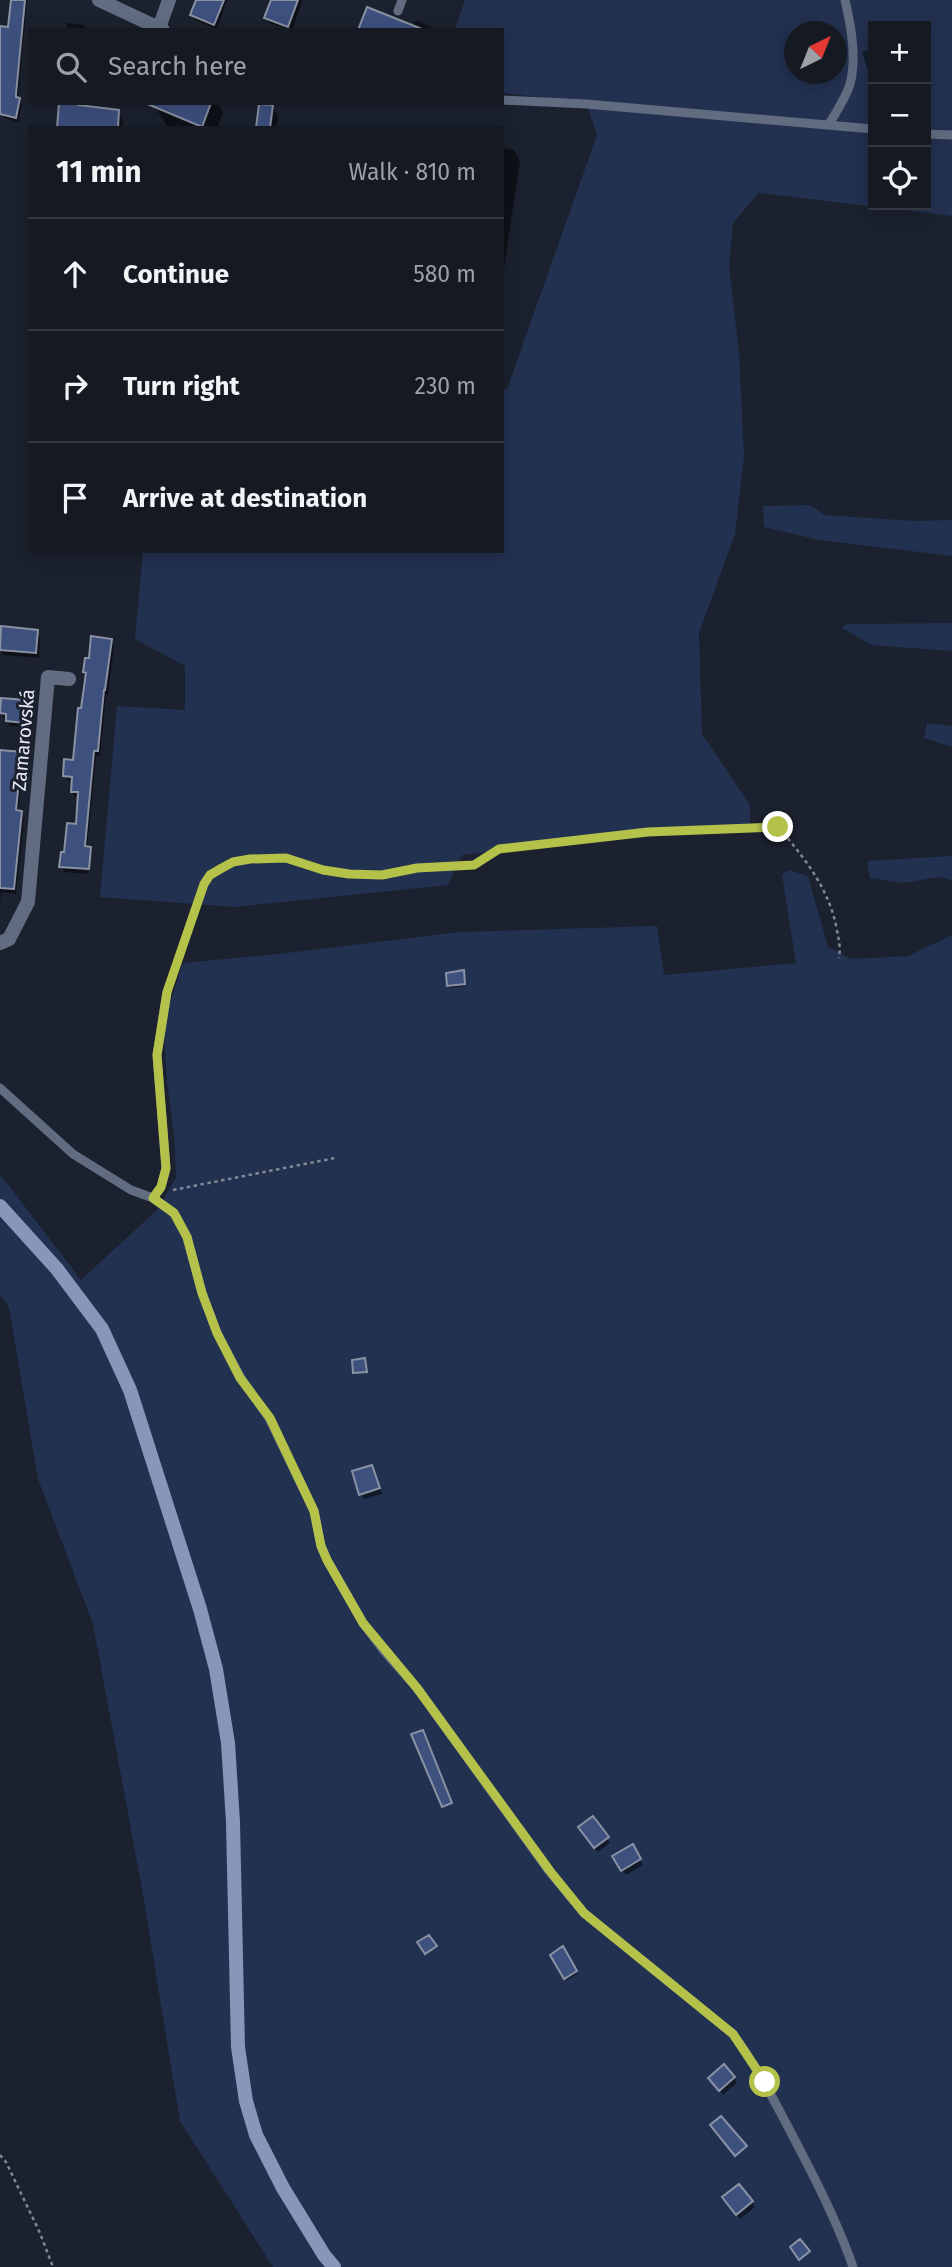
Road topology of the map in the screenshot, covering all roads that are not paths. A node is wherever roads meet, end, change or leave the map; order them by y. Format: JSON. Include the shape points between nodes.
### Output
{"nodes":[{"id":1,"x":99,"y":0,"type":"edge"},
{"id":2,"x":169,"y":0,"type":"edge"},
{"id":3,"x":402,"y":0,"type":"edge"},
{"id":4,"x":845,"y":0,"type":"edge"},
{"id":5,"x":398,"y":11,"type":"dead end"},
{"id":6,"x":159,"y":28,"type":"edge"},
{"id":7,"x":161,"y":28,"type":"edge"},
{"id":8,"x":504,"y":100,"type":"edge"},
{"id":9,"x":829,"y":124,"type":"junction"},
{"id":10,"x":868,"y":128,"type":"edge"},
{"id":11,"x":931,"y":134,"type":"edge"},
{"id":12,"x":952,"y":135,"type":"edge"},
{"id":13,"x":69,"y":679,"type":"dead end"},
{"id":14,"x":0,"y":943,"type":"edge"},
{"id":15,"x":167,"y":992,"type":"road end"},
{"id":16,"x":0,"y":1087,"type":"edge"},
{"id":17,"x":153,"y":1198,"type":"junction"},
{"id":18,"x":0,"y":1206,"type":"edge"},
{"id":19,"x":334,"y":2267,"type":"edge"},
{"id":20,"x":853,"y":2267,"type":"edge"}],
"edges":[{"from":1,"to":6,"type":"street"},
{"from":2,"to":7,"type":"street"},
{"from":3,"to":5,"type":"lane"},
{"from":4,"to":9,"type":"lane","via":[[851,25],[852,74]]},
{"from":8,"to":9,"type":"lane"},
{"from":9,"to":10,"type":"lane"},
{"from":11,"to":12,"type":"lane"},
{"from":13,"to":14,"type":"street","name":"Zamarovská","via":[[48,677],[28,902],[9,939]]},
{"from":15,"to":17,"type":"lane","via":[[157,1055],[166,1168]]},
{"from":16,"to":17,"type":"lane","via":[[73,1154],[131,1190]]},
{"from":17,"to":20,"type":"lane","via":[[174,1213],[187,1237],[217,1333],[240,1378],[270,1418],[314,1511],[327,1560],[363,1623],[417,1688],[584,1913],[733,2034],[778,2104]]},
{"from":18,"to":19,"type":"main road","via":[[57,1269],[102,1329],[130,1390],[196,1596],[216,1669],[228,1742],[237,2047],[246,2101],[256,2135],[283,2188]]}]}
